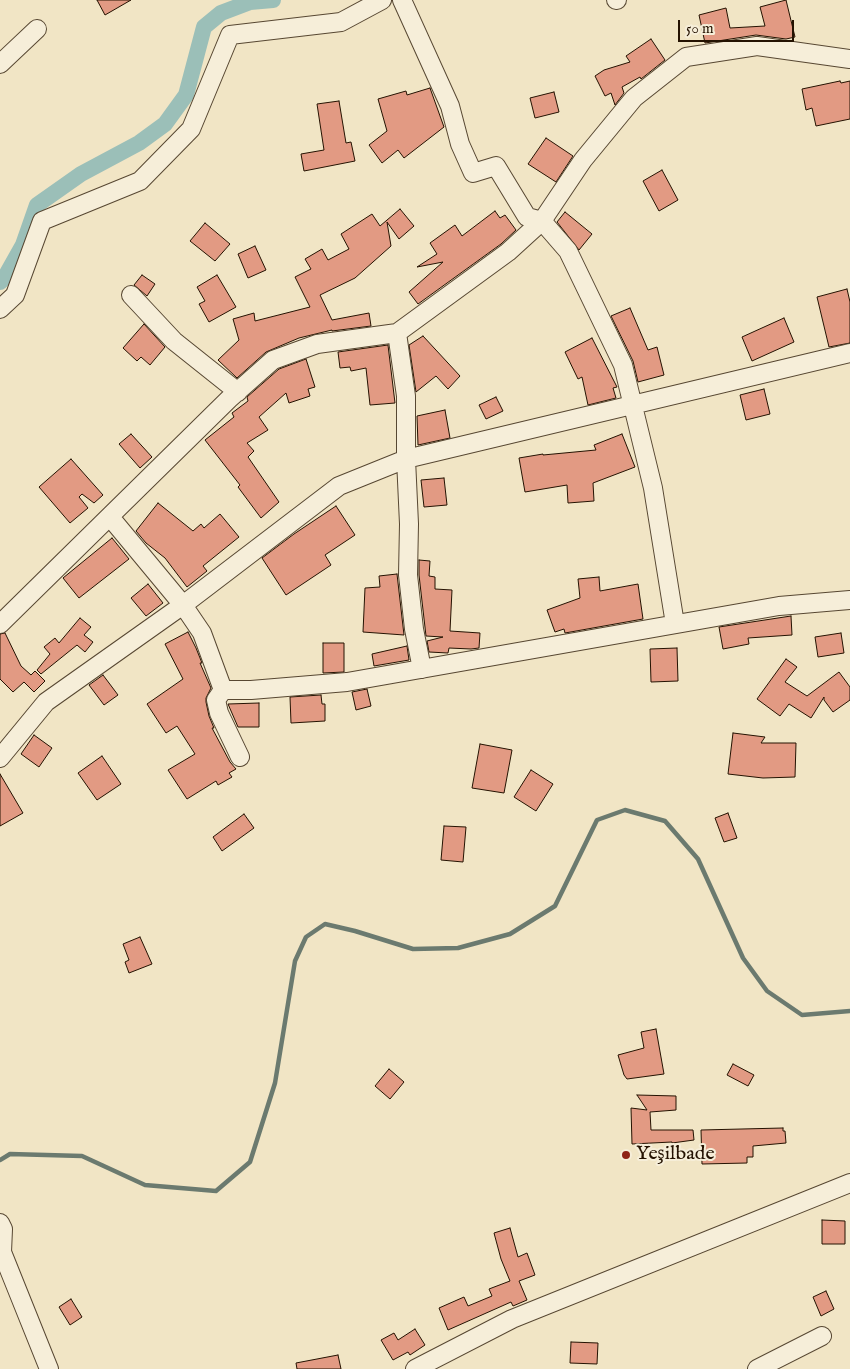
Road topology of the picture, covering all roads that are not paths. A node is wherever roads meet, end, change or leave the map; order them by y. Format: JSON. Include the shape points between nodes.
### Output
{"nodes":[{"id":1,"x":382,"y":0,"type":"edge"},
{"id":2,"x":402,"y":0,"type":"edge"},
{"id":3,"x":37,"y":29,"type":"dead end"},
{"id":4,"x":850,"y":59,"type":"edge"},
{"id":5,"x":0,"y":64,"type":"edge"},
{"id":6,"x":542,"y":221,"type":"junction"},
{"id":7,"x":131,"y":295,"type":"dead end"},
{"id":8,"x":0,"y":309,"type":"edge"},
{"id":9,"x":397,"y":333,"type":"junction"},
{"id":10,"x":850,"y":353,"type":"edge"},
{"id":11,"x":238,"y":392,"type":"junction"},
{"id":12,"x":632,"y":406,"type":"junction"},
{"id":13,"x":406,"y":459,"type":"junction"},
{"id":14,"x":110,"y":517,"type":"junction"},
{"id":15,"x":850,"y":600,"type":"edge"},
{"id":16,"x":183,"y":605,"type":"junction"},
{"id":17,"x":0,"y":624,"type":"edge"},
{"id":18,"x":675,"y":624,"type":"junction"},
{"id":19,"x":422,"y":669,"type":"junction"},
{"id":20,"x":223,"y":690,"type":"junction"},
{"id":21,"x":240,"y":757,"type":"dead end"},
{"id":22,"x":0,"y":758,"type":"edge"},
{"id":23,"x":850,"y":1183,"type":"edge"},
{"id":24,"x":0,"y":1223,"type":"edge"},
{"id":25,"x":1,"y":1254,"type":"edge"},
{"id":26,"x":822,"y":1336,"type":"dead end"},
{"id":27,"x":49,"y":1369,"type":"edge"},
{"id":28,"x":416,"y":1369,"type":"edge"},
{"id":29,"x":757,"y":1369,"type":"edge"}],
"edges":[{"from":1,"to":8,"type":"street","via":[[341,22],[230,35],[192,128],[140,181],[42,221],[15,295]]},
{"from":2,"to":6,"type":"street","via":[[450,106],[460,144],[473,173],[496,166],[527,217]]},
{"from":3,"to":5,"type":"street"},
{"from":4,"to":6,"type":"street","via":[[757,46],[686,57],[634,98],[583,160]]},
{"from":6,"to":9,"type":"street","via":[[508,252]]},
{"from":6,"to":12,"type":"street","via":[[568,251],[622,365]]},
{"from":7,"to":11,"type":"street","via":[[174,341]]},
{"from":9,"to":11,"type":"street","via":[[317,344],[273,360]]},
{"from":9,"to":13,"type":"street","via":[[406,396]]},
{"from":10,"to":12,"type":"street"},
{"from":11,"to":14,"type":"street"},
{"from":12,"to":13,"type":"street"},
{"from":12,"to":18,"type":"street","via":[[653,488]]},
{"from":13,"to":16,"type":"street","via":[[339,486]]},
{"from":13,"to":19,"type":"street","via":[[408,575]]},
{"from":14,"to":16,"type":"street"},
{"from":14,"to":17,"type":"street"},
{"from":15,"to":18,"type":"street","via":[[779,606]]},
{"from":16,"to":20,"type":"street","via":[[202,633]]},
{"from":16,"to":22,"type":"street","via":[[46,702]]},
{"from":18,"to":19,"type":"street"},
{"from":19,"to":20,"type":"street","via":[[347,682]]},
{"from":20,"to":21,"type":"street","via":[[216,700]]},
{"from":23,"to":28,"type":"street","via":[[512,1319]]},
{"from":24,"to":25,"type":"street","via":[[3,1228]]},
{"from":25,"to":27,"type":"street"},
{"from":26,"to":29,"type":"street"}]}
